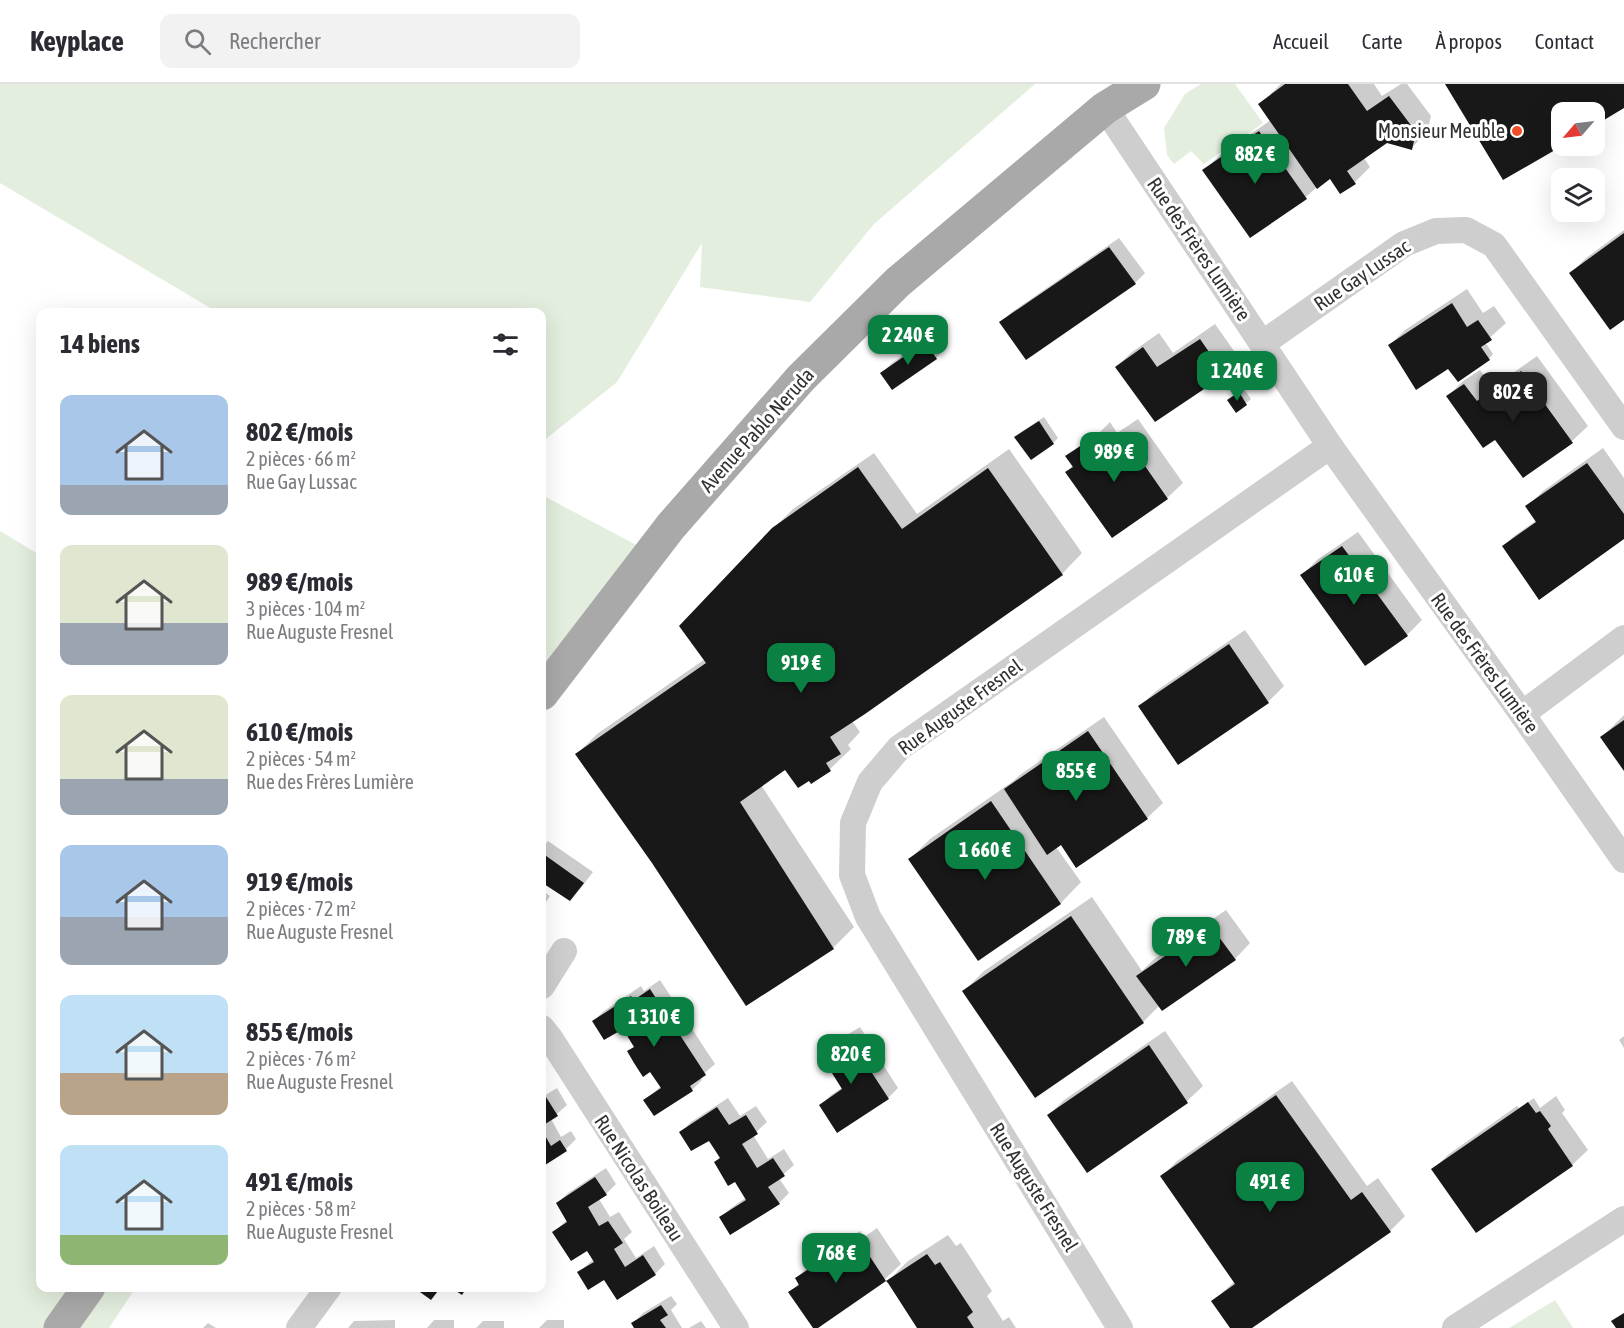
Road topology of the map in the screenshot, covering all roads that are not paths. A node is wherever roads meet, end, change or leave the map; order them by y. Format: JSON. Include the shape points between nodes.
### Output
{"nodes":[{"id":1,"x":1144,"y":84,"type":"edge"},
{"id":2,"x":1105,"y":108,"type":"junction"},
{"id":3,"x":1263,"y":343,"type":"junction"},
{"id":4,"x":1624,"y":427,"type":"edge"},
{"id":5,"x":1330,"y":446,"type":"junction"},
{"id":6,"x":1624,"y":638,"type":"edge"},
{"id":7,"x":546,"y":689,"type":"edge"},
{"id":8,"x":1522,"y":714,"type":"junction"},
{"id":9,"x":1624,"y":860,"type":"edge"},
{"id":10,"x":564,"y":951,"type":"dead end"},
{"id":11,"x":546,"y":980,"type":"edge"},
{"id":12,"x":546,"y":1033,"type":"edge"},
{"id":13,"x":1624,"y":1219,"type":"edge"},
{"id":14,"x":85,"y":1292,"type":"edge"},
{"id":15,"x":324,"y":1292,"type":"edge"},
{"id":16,"x":60,"y":1328,"type":"edge"},
{"id":17,"x":299,"y":1328,"type":"edge"},
{"id":18,"x":736,"y":1328,"type":"edge"},
{"id":19,"x":1120,"y":1328,"type":"edge"},
{"id":20,"x":1455,"y":1328,"type":"edge"}],
"edges":[{"from":1,"to":2,"type":"main road","name":"Avenue Pablo Neruda"},
{"from":2,"to":3,"type":"street","name":"Rue des Frères Lumière"},
{"from":2,"to":7,"type":"main road","name":"Avenue Pablo Neruda","via":[[898,282],[801,378],[671,526]]},
{"from":3,"to":4,"type":"street","name":"Rue Gay Lussac","via":[[1404,244],[1436,231],[1466,230],[1494,244]]},
{"from":3,"to":5,"type":"street","name":"Rue des Frères Lumière"},
{"from":5,"to":8,"type":"street","name":"Rue des Frères Lumière"},
{"from":5,"to":19,"type":"street","name":"Rue Auguste Fresnel","via":[[899,748],[870,782],[853,823],[852,875],[868,918]]},
{"from":6,"to":8,"type":"street"},
{"from":8,"to":9,"type":"street","name":"Rue des Frères Lumière"},
{"from":10,"to":11,"type":"street"},
{"from":12,"to":18,"type":"street","name":"Rue Nicolas Boileau"},
{"from":13,"to":20,"type":"street"},
{"from":14,"to":16,"type":"main road"},
{"from":15,"to":17,"type":"street"}]}
